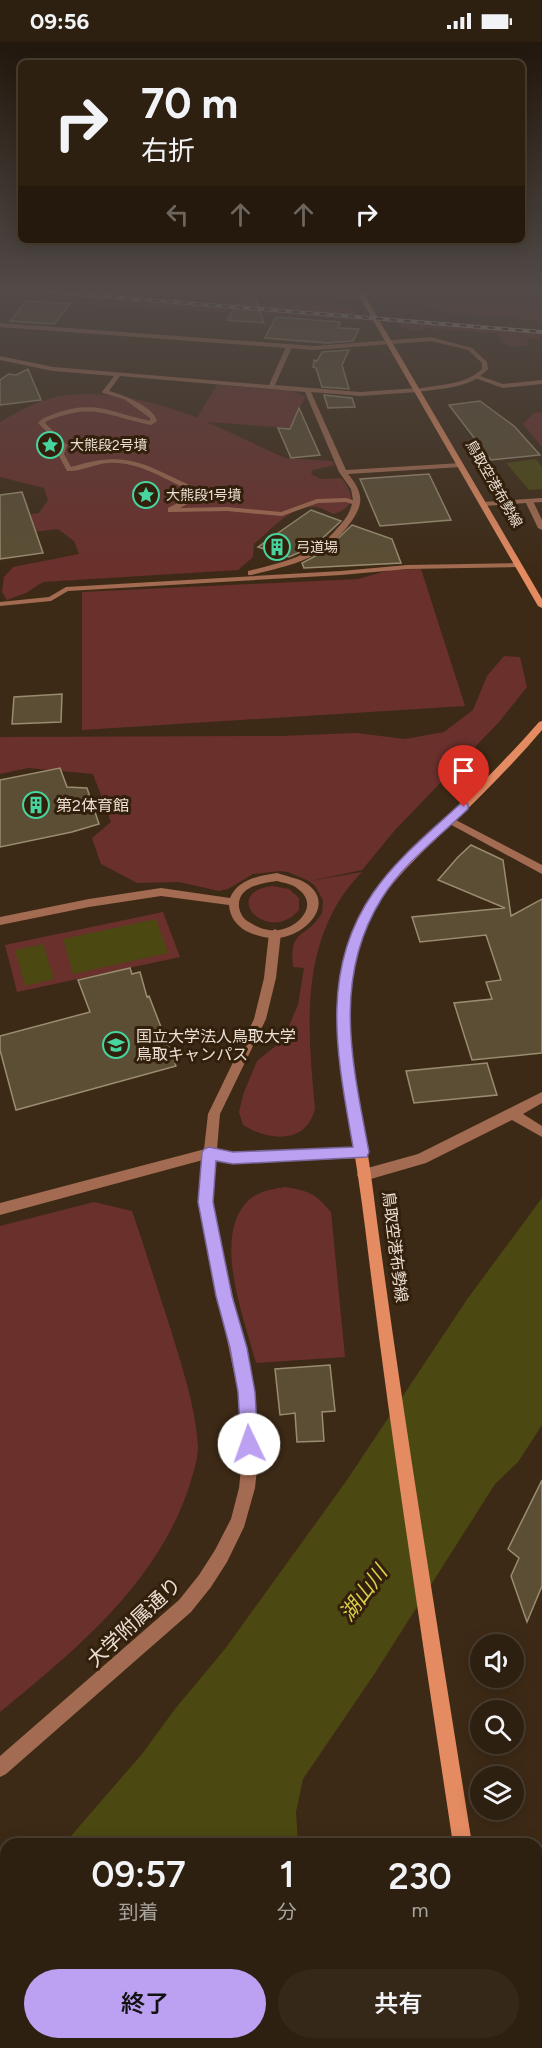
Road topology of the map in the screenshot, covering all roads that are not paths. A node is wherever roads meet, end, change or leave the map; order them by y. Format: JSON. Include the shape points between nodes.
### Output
{"nodes":[{"id":1,"x":112,"y":383,"type":"edge"},
{"id":2,"x":220,"y":383,"type":"edge"},
{"id":3,"x":273,"y":383,"type":"edge"},
{"id":4,"x":414,"y":383,"type":"edge"},
{"id":5,"x":452,"y":383,"type":"edge"},
{"id":6,"x":493,"y":383,"type":"edge"},
{"id":7,"x":536,"y":383,"type":"edge"},
{"id":8,"x":271,"y":387,"type":"junction"},
{"id":9,"x":307,"y":390,"type":"junction"},
{"id":10,"x":418,"y":390,"type":"junction"},
{"id":11,"x":461,"y":465,"type":"junction"},
{"id":12,"x":343,"y":472,"type":"junction"},
{"id":13,"x":542,"y":500,"type":"edge"},
{"id":14,"x":529,"y":501,"type":"junction"},
{"id":15,"x":357,"y":503,"type":"junction"},
{"id":16,"x":483,"y":504,"type":"junction"},
{"id":17,"x":542,"y":528,"type":"edge"},
{"id":18,"x":518,"y":564,"type":"junction"},
{"id":19,"x":230,"y":579,"type":"junction"},
{"id":20,"x":0,"y":604,"type":"edge"},
{"id":21,"x":542,"y":606,"type":"edge"},
{"id":22,"x":542,"y":724,"type":"edge"},
{"id":23,"x":450,"y":820,"type":"junction"},
{"id":24,"x":542,"y":870,"type":"edge"},
{"id":25,"x":234,"y":902,"type":"junction"},
{"id":26,"x":0,"y":921,"type":"edge"},
{"id":27,"x":274,"y":933,"type":"junction"},
{"id":28,"x":542,"y":1097,"type":"edge"},
{"id":29,"x":512,"y":1114,"type":"junction"},
{"id":30,"x":542,"y":1132,"type":"edge"},
{"id":31,"x":362,"y":1152,"type":"junction"},
{"id":32,"x":209,"y":1153,"type":"junction"},
{"id":33,"x":364,"y":1175,"type":"junction"},
{"id":34,"x":0,"y":1209,"type":"edge"},
{"id":35,"x":0,"y":1768,"type":"edge"},
{"id":36,"x":462,"y":1838,"type":"edge"}],
"edges":[{"from":1,"to":15,"type":"street","via":[[105,392],[130,401],[154,421],[87,408],[44,420],[41,423],[64,445],[61,454],[69,470],[109,461],[141,464],[196,491],[193,499],[171,510],[227,509],[282,514],[317,501]]},
{"from":2,"to":8,"type":"street"},
{"from":3,"to":8,"type":"street"},
{"from":4,"to":10,"type":"main road","name":"鳥取空港布勢線"},
{"from":5,"to":10,"type":"street"},
{"from":6,"to":7,"type":"street","via":[[503,386]]},
{"from":8,"to":9,"type":"street"},
{"from":9,"to":10,"type":"street","via":[[360,394]]},
{"from":9,"to":12,"type":"street"},
{"from":10,"to":11,"type":"main road","name":"鳥取空港布勢線"},
{"from":11,"to":12,"type":"street"},
{"from":11,"to":16,"type":"main road","name":"鳥取空港布勢線"},
{"from":12,"to":15,"type":"street"},
{"from":13,"to":14,"type":"street"},
{"from":14,"to":16,"type":"street"},
{"from":14,"to":17,"type":"street"},
{"from":15,"to":19,"type":"street","via":[[352,519],[326,545],[298,559]]},
{"from":16,"to":18,"type":"main road","name":"鳥取空港布勢線"},
{"from":18,"to":19,"type":"street"},
{"from":18,"to":21,"type":"main road","name":"鳥取空港布勢線"},
{"from":19,"to":20,"type":"street","via":[[66,589],[51,599]]},
{"from":22,"to":23,"type":"main road","name":"鳥取空港布勢線","via":[[506,766]]},
{"from":23,"to":24,"type":"street"},
{"from":23,"to":31,"type":"main road","name":"鳥取空港布勢線","via":[[398,869],[377,896],[360,928],[349,962],[344,990],[344,1054]]},
{"from":25,"to":26,"type":"street","via":[[161,892]]},
{"from":25,"to":27,"type":"street","via":[[235,915],[242,923]]},
{"from":25,"to":27,"type":"street","via":[[252,881],[277,877],[300,884],[313,899],[311,917],[293,930]]},
{"from":27,"to":32,"type":"street","name":"大学附属通り","via":[[270,978],[260,1019],[214,1114]]},
{"from":28,"to":29,"type":"street"},
{"from":29,"to":30,"type":"street"},
{"from":29,"to":33,"type":"street","via":[[421,1159]]},
{"from":31,"to":32,"type":"street","via":[[233,1158]]},
{"from":31,"to":33,"type":"main road","name":"鳥取空港布勢線"},
{"from":32,"to":34,"type":"street"},
{"from":32,"to":35,"type":"street","name":"大学附属通り","via":[[205,1202],[238,1348],[249,1428],[247,1488],[238,1521],[206,1581],[185,1606]]},
{"from":33,"to":36,"type":"main road","name":"鳥取空港布勢線","via":[[388,1365]]}]}
